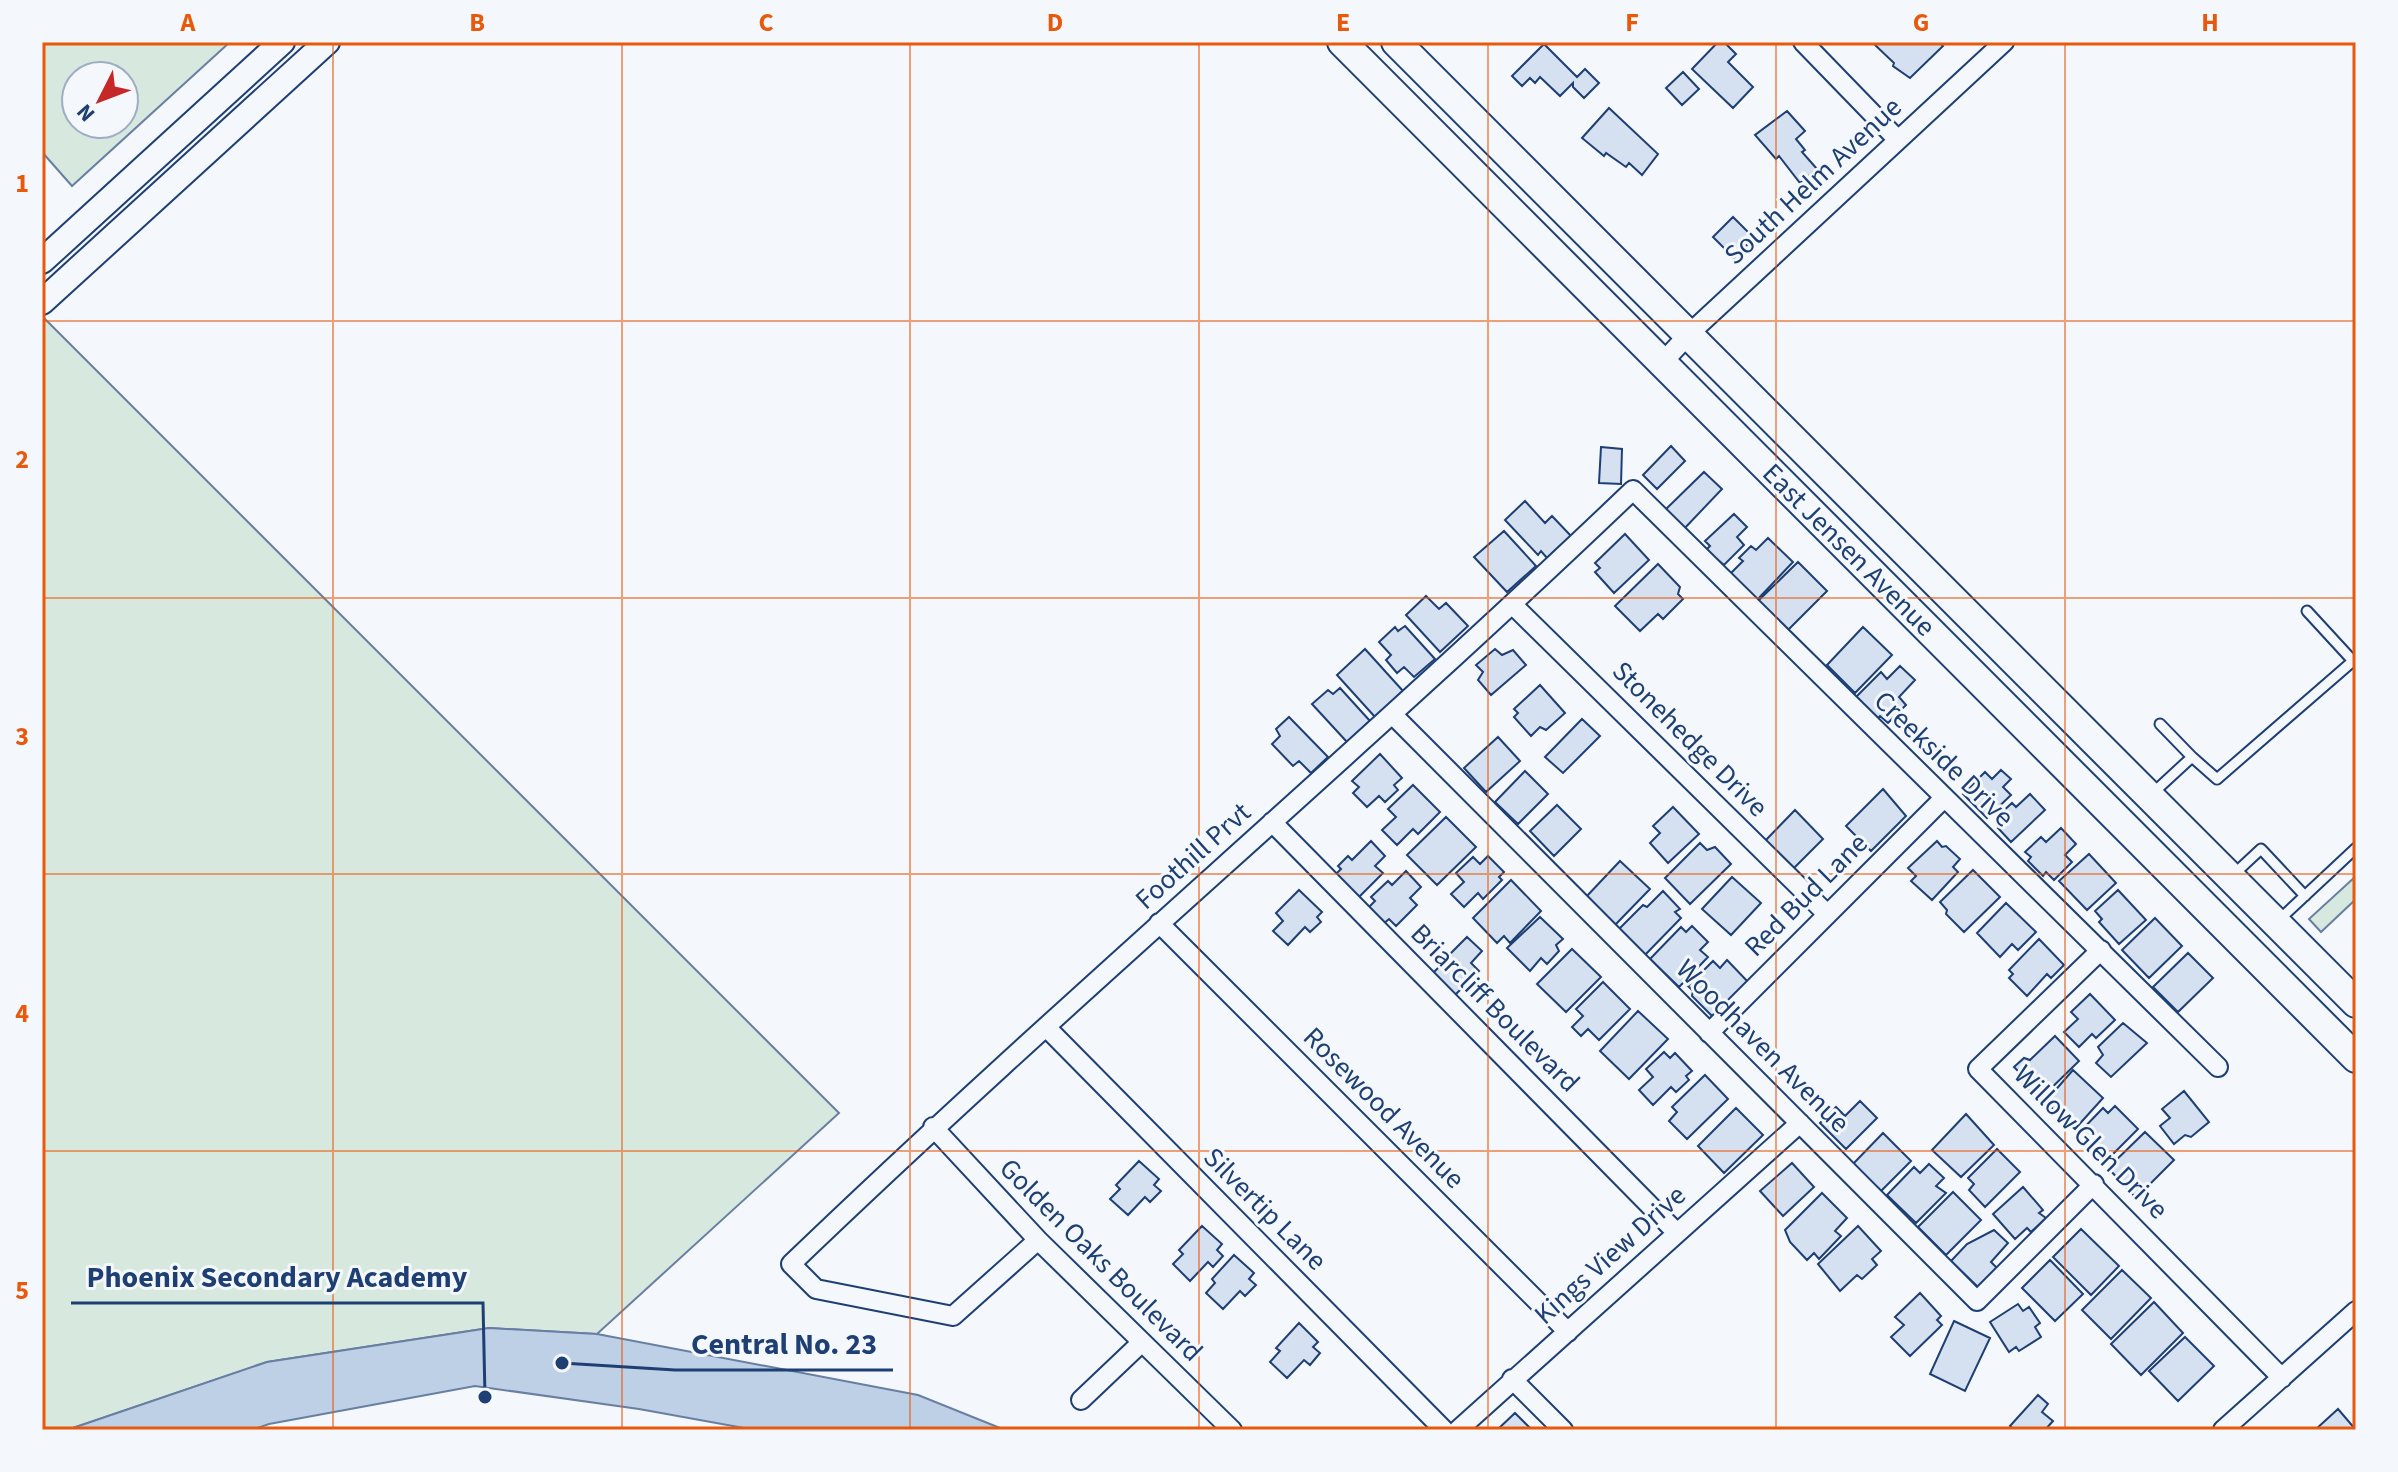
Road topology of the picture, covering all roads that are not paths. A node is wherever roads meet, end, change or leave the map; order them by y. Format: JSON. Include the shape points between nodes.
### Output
{"nodes":[{"id":1,"x":282,"y":42,"type":"edge"},
{"id":2,"x":327,"y":42,"type":"edge"},
{"id":3,"x":1342,"y":42,"type":"edge"},
{"id":4,"x":1396,"y":42,"type":"edge"},
{"id":5,"x":1803,"y":42,"type":"edge"},
{"id":6,"x":2004,"y":42,"type":"edge"},
{"id":7,"x":1898,"y":140,"type":"junction"},
{"id":8,"x":42,"y":261,"type":"edge"},
{"id":9,"x":42,"y":302,"type":"edge"},
{"id":10,"x":1689,"y":334,"type":"junction"},
{"id":11,"x":1662,"y":363,"type":"junction"},
{"id":12,"x":1633,"y":490,"type":"joint"},
{"id":13,"x":1513,"y":605,"type":"junction"},
{"id":14,"x":2307,"y":611,"type":"dead end"},
{"id":15,"x":1392,"y":714,"type":"junction"},
{"id":16,"x":2160,"y":724,"type":"dead end"},
{"id":17,"x":2192,"y":757,"type":"junction"},
{"id":18,"x":2150,"y":795,"type":"junction"},
{"id":19,"x":1944,"y":798,"type":"junction"},
{"id":20,"x":1272,"y":822,"type":"junction"},
{"id":21,"x":2356,"y":848,"type":"edge"},
{"id":22,"x":2231,"y":877,"type":"junction"},
{"id":23,"x":2305,"y":896,"type":"junction"},
{"id":24,"x":1827,"y":914,"type":"junction"},
{"id":25,"x":1159,"y":923,"type":"junction"},
{"id":26,"x":2277,"y":923,"type":"junction"},
{"id":27,"x":2101,"y":950,"type":"junction"},
{"id":28,"x":2356,"y":1003,"type":"edge"},
{"id":29,"x":1047,"y":1028,"type":"junction"},
{"id":30,"x":1709,"y":1033,"type":"junction"},
{"id":31,"x":2356,"y":1058,"type":"edge"},
{"id":32,"x":2218,"y":1067,"type":"dead end"},
{"id":33,"x":1800,"y":1123,"type":"junction"},
{"id":34,"x":933,"y":1127,"type":"junction"},
{"id":35,"x":2094,"y":1184,"type":"junction"},
{"id":36,"x":1677,"y":1233,"type":"junction"},
{"id":37,"x":1038,"y":1240,"type":"junction"},
{"id":38,"x":2356,"y":1311,"type":"edge"},
{"id":39,"x":1568,"y":1332,"type":"junction"},
{"id":40,"x":1141,"y":1343,"type":"junction"},
{"id":41,"x":2282,"y":1378,"type":"junction"},
{"id":42,"x":1512,"y":1379,"type":"junction"},
{"id":43,"x":1081,"y":1400,"type":"dead end"},
{"id":44,"x":1232,"y":1430,"type":"edge"},
{"id":45,"x":1444,"y":1430,"type":"edge"},
{"id":46,"x":1458,"y":1430,"type":"edge"},
{"id":47,"x":1563,"y":1430,"type":"edge"},
{"id":48,"x":2223,"y":1430,"type":"edge"}],
"edges":[{"from":1,"to":8,"type":"street"},
{"from":2,"to":9,"type":"street"},
{"from":3,"to":11,"type":"main road","name":"East Jensen Avenue"},
{"from":4,"to":10,"type":"main road","name":"East Jensen Avenue"},
{"from":5,"to":7,"type":"street"},
{"from":6,"to":7,"type":"street","name":"South Helm Avenue"},
{"from":7,"to":10,"type":"street","name":"South Helm Avenue"},
{"from":10,"to":11,"type":"street","name":"South Helm Avenue"},
{"from":10,"to":18,"type":"main road","name":"East Jensen Avenue"},
{"from":11,"to":31,"type":"main road","name":"East Jensen Avenue"},
{"from":12,"to":13,"type":"street","name":"Foothill Prvt"},
{"from":12,"to":19,"type":"street","name":"Creekside Drive"},
{"from":13,"to":15,"type":"street","name":"Foothill Prvt"},
{"from":13,"to":24,"type":"street","name":"Stonehedge Drive"},
{"from":14,"to":17,"type":"lane","via":[[2353,661],[2217,779]]},
{"from":15,"to":20,"type":"street","name":"Foothill Prvt"},
{"from":15,"to":30,"type":"street","name":"Woodhaven Avenue"},
{"from":16,"to":17,"type":"lane"},
{"from":17,"to":18,"type":"lane"},
{"from":18,"to":22,"type":"main road","name":"East Jensen Avenue"},
{"from":19,"to":24,"type":"street","name":"Red Bud Lane"},
{"from":19,"to":27,"type":"street","name":"Creekside Drive"},
{"from":20,"to":25,"type":"street","name":"Foothill Prvt"},
{"from":20,"to":36,"type":"street","name":"Briarcliff Boulevard"},
{"from":21,"to":23,"type":"lane"},
{"from":22,"to":23,"type":"lane","via":[[2261,849]]},
{"from":22,"to":26,"type":"main road","name":"East Jensen Avenue"},
{"from":23,"to":26,"type":"lane"},
{"from":24,"to":30,"type":"street","name":"Red Bud Lane"},
{"from":25,"to":29,"type":"street","name":"Foothill Prvt"},
{"from":25,"to":39,"type":"street","name":"Rosewood Avenue"},
{"from":26,"to":28,"type":"main road","name":"East Jensen Avenue"},
{"from":27,"to":32,"type":"street","name":"Creekside Drive"},
{"from":27,"to":35,"type":"street","name":"Willow Glen Drive","via":[[1978,1069]]},
{"from":29,"to":34,"type":"street","name":"Foothill Prvt"},
{"from":29,"to":45,"type":"street","name":"Silvertip Lane"},
{"from":30,"to":33,"type":"street","name":"Woodhaven Avenue"},
{"from":33,"to":35,"type":"street","name":"Woodhaven Avenue","via":[[1977,1301]]},
{"from":33,"to":36,"type":"street","name":"Kings View Drive"},
{"from":34,"to":37,"type":"street","name":"Golden Oaks Boulevard"},
{"from":34,"to":37,"type":"street","name":"Foothill Prvt","via":[[791,1264],[816,1289],[953,1316]]},
{"from":35,"to":41,"type":"street","name":"Willow Glen Drive"},
{"from":36,"to":39,"type":"street","name":"Kings View Drive"},
{"from":37,"to":40,"type":"street","name":"Golden Oaks Boulevard"},
{"from":38,"to":41,"type":"street"},
{"from":39,"to":42,"type":"street","name":"Kings View Drive"},
{"from":40,"to":43,"type":"street"},
{"from":40,"to":44,"type":"street","name":"Golden Oaks Boulevard"},
{"from":41,"to":48,"type":"street"},
{"from":42,"to":46,"type":"street","name":"Kings View Drive"},
{"from":42,"to":47,"type":"street"}]}
